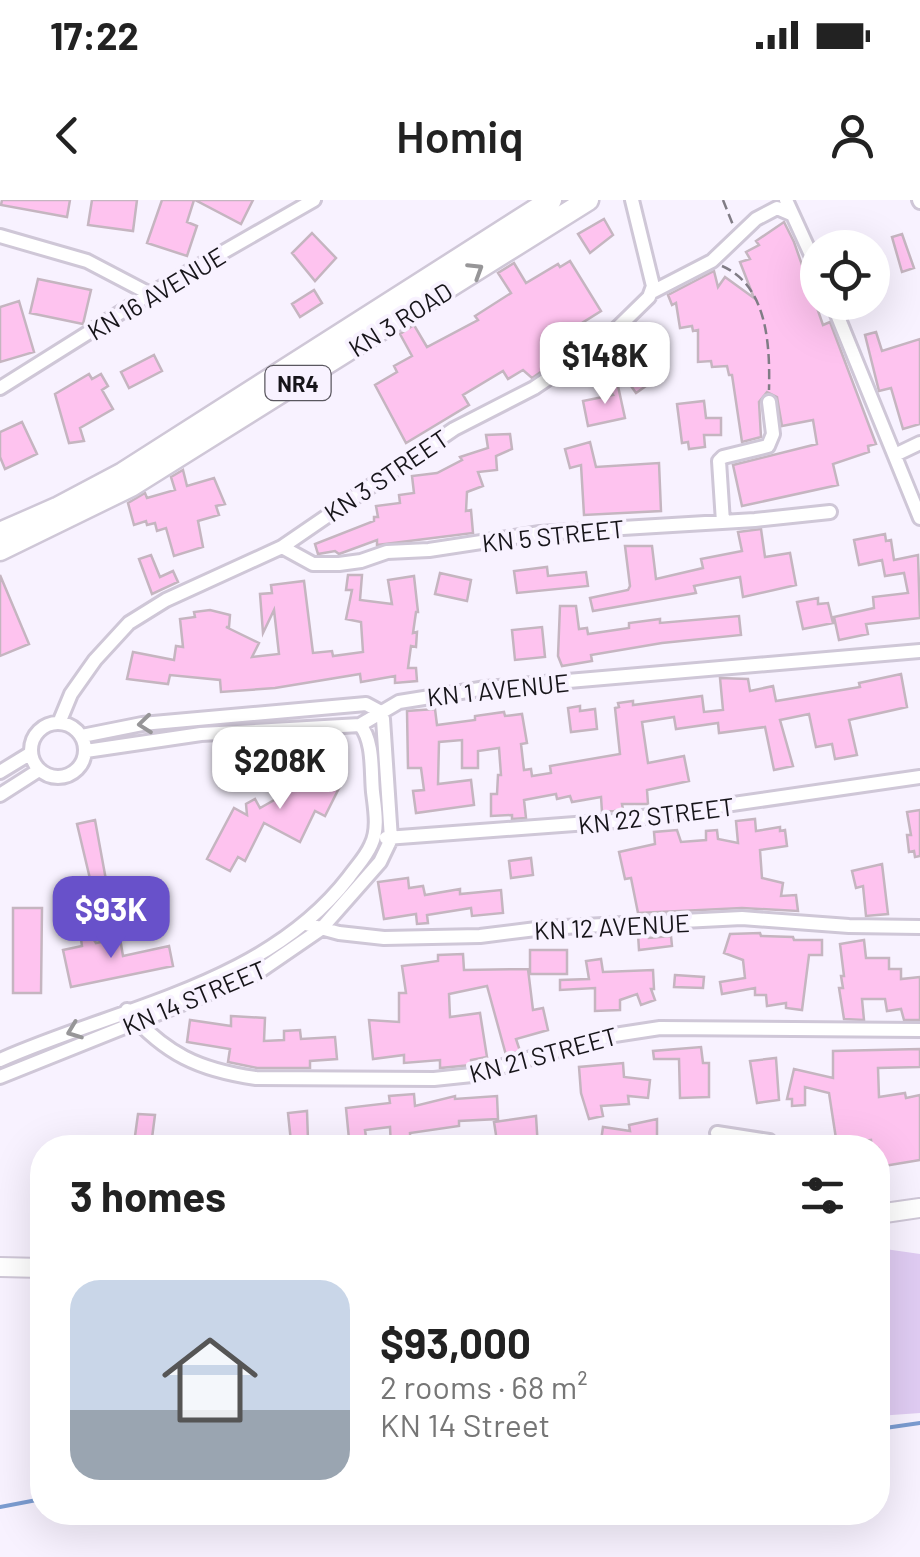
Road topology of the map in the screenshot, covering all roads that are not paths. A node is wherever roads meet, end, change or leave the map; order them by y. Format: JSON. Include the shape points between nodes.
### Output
{"nodes":[{"id":1,"x":314,"y":200,"type":"edge"},
{"id":2,"x":551,"y":200,"type":"edge"},
{"id":3,"x":588,"y":200,"type":"edge"},
{"id":4,"x":632,"y":200,"type":"edge"},
{"id":5,"x":789,"y":207,"type":"edge"},
{"id":6,"x":801,"y":230,"type":"edge"},
{"id":7,"x":0,"y":236,"type":"edge"},
{"id":8,"x":652,"y":292,"type":"junction"},
{"id":9,"x":150,"y":294,"type":"junction"},
{"id":10,"x":839,"y":320,"type":"edge"},
{"id":11,"x":0,"y":388,"type":"edge"},
{"id":12,"x":769,"y":402,"type":"road end"},
{"id":13,"x":920,"y":443,"type":"edge"},
{"id":14,"x":895,"y":454,"type":"junction"},
{"id":15,"x":918,"y":508,"type":"edge"},
{"id":16,"x":830,"y":512,"type":"dead end"},
{"id":17,"x":723,"y":522,"type":"junction"},
{"id":18,"x":0,"y":533,"type":"edge"},
{"id":19,"x":282,"y":547,"type":"junction"},
{"id":20,"x":0,"y":550,"type":"edge"},
{"id":21,"x":920,"y":651,"type":"edge"},
{"id":22,"x":380,"y":711,"type":"junction"},
{"id":23,"x":59,"y":723,"type":"junction"},
{"id":24,"x":360,"y":726,"type":"junction"},
{"id":25,"x":82,"y":736,"type":"junction"},
{"id":26,"x":86,"y":751,"type":"junction"},
{"id":27,"x":31,"y":753,"type":"junction"},
{"id":28,"x":39,"y":770,"type":"junction"},
{"id":29,"x":0,"y":772,"type":"edge"},
{"id":30,"x":920,"y":777,"type":"edge"},
{"id":31,"x":0,"y":796,"type":"edge"},
{"id":32,"x":374,"y":838,"type":"junction"},
{"id":33,"x":391,"y":838,"type":"junction"},
{"id":34,"x":306,"y":924,"type":"junction"},
{"id":35,"x":920,"y":927,"type":"edge"},
{"id":36,"x":321,"y":929,"type":"junction"},
{"id":37,"x":127,"y":1010,"type":"junction"},
{"id":38,"x":137,"y":1022,"type":"junction"},
{"id":39,"x":920,"y":1030,"type":"edge"},
{"id":40,"x":0,"y":1060,"type":"edge"},
{"id":41,"x":0,"y":1078,"type":"edge"},
{"id":42,"x":717,"y":1133,"type":"dead end"},
{"id":43,"x":735,"y":1135,"type":"edge"},
{"id":44,"x":920,"y":1208,"type":"edge"},
{"id":45,"x":890,"y":1212,"type":"edge"},
{"id":46,"x":1,"y":1267,"type":"edge"},
{"id":47,"x":30,"y":1268,"type":"edge"}],
"edges":[{"from":1,"to":9,"type":"street","name":"KN 16 AVENUE"},
{"from":2,"to":18,"type":"highway","name":"KN 3 ROAD","number":"NR4","via":[[124,473]]},
{"from":20,"to":3,"type":"highway","name":"KN 3 ROAD","number":"NR4","one_way":true,"via":[[131,486]]},
{"from":4,"to":8,"type":"street"},
{"from":5,"to":6,"type":"street"},
{"from":5,"to":8,"type":"street","name":"KN 3 STREET","via":[[756,219],[712,262]]},
{"from":7,"to":9,"type":"street","via":[[88,261]]},
{"from":8,"to":19,"type":"street","name":"KN 3 STREET","via":[[604,340],[534,388],[454,429]]},
{"from":9,"to":11,"type":"street","name":"KN 16 AVENUE"},
{"from":10,"to":14,"type":"street"},
{"from":12,"to":17,"type":"street","via":[[768,446],[719,462]]},
{"from":13,"to":14,"type":"street"},
{"from":14,"to":15,"type":"street"},
{"from":16,"to":17,"type":"street","name":"KN 5 STREET"},
{"from":17,"to":19,"type":"street","name":"KN 5 STREET","via":[[540,534],[339,564],[313,564]]},
{"from":19,"to":23,"type":"street","name":"KN 3 STREET","via":[[129,623],[71,694]]},
{"from":21,"to":22,"type":"street","name":"KN 1 AVENUE","via":[[486,688],[414,698]]},
{"from":22,"to":24,"type":"street"},
{"from":22,"to":25,"type":"street","name":"KN 1 AVENUE","one_way":true,"via":[[366,704],[126,726]]},
{"from":22,"to":33,"type":"street"},
{"from":23,"to":25,"type":"street"},
{"from":23,"to":27,"type":"street","via":[[42,728]]},
{"from":24,"to":26,"type":"street","via":[[201,734]]},
{"from":24,"to":32,"type":"street","via":[[368,742]]},
{"from":25,"to":26,"type":"street"},
{"from":26,"to":28,"type":"street","via":[[80,767],[64,777]]},
{"from":27,"to":28,"type":"street"},
{"from":27,"to":29,"type":"street"},
{"from":28,"to":31,"type":"street"},
{"from":30,"to":33,"type":"street","name":"KN 22 STREET","via":[[615,821]]},
{"from":32,"to":33,"type":"street","name":"KN 22 STREET"},
{"from":32,"to":34,"type":"street","name":"KN 14 STREET"},
{"from":33,"to":36,"type":"street","name":"KN 14 STREET","via":[[380,862]]},
{"from":34,"to":36,"type":"street","name":"KN 12 AVENUE"},
{"from":34,"to":37,"type":"street","name":"KN 14 STREET","via":[[244,964]]},
{"from":35,"to":36,"type":"street","name":"KN 12 AVENUE","via":[[742,918],[434,938]]},
{"from":36,"to":38,"type":"street","name":"KN 14 STREET","via":[[254,976]]},
{"from":37,"to":38,"type":"street","name":"KN 21 STREET"},
{"from":37,"to":40,"type":"street","name":"KN 14 STREET","one_way":true},
{"from":38,"to":39,"type":"street","name":"KN 21 STREET","via":[[179,1056],[256,1078],[472,1075],[660,1028]]},
{"from":38,"to":41,"type":"street","name":"KN 14 STREET"},
{"from":42,"to":43,"type":"street"},
{"from":44,"to":45,"type":"main road"},
{"from":46,"to":47,"type":"main road"}]}
